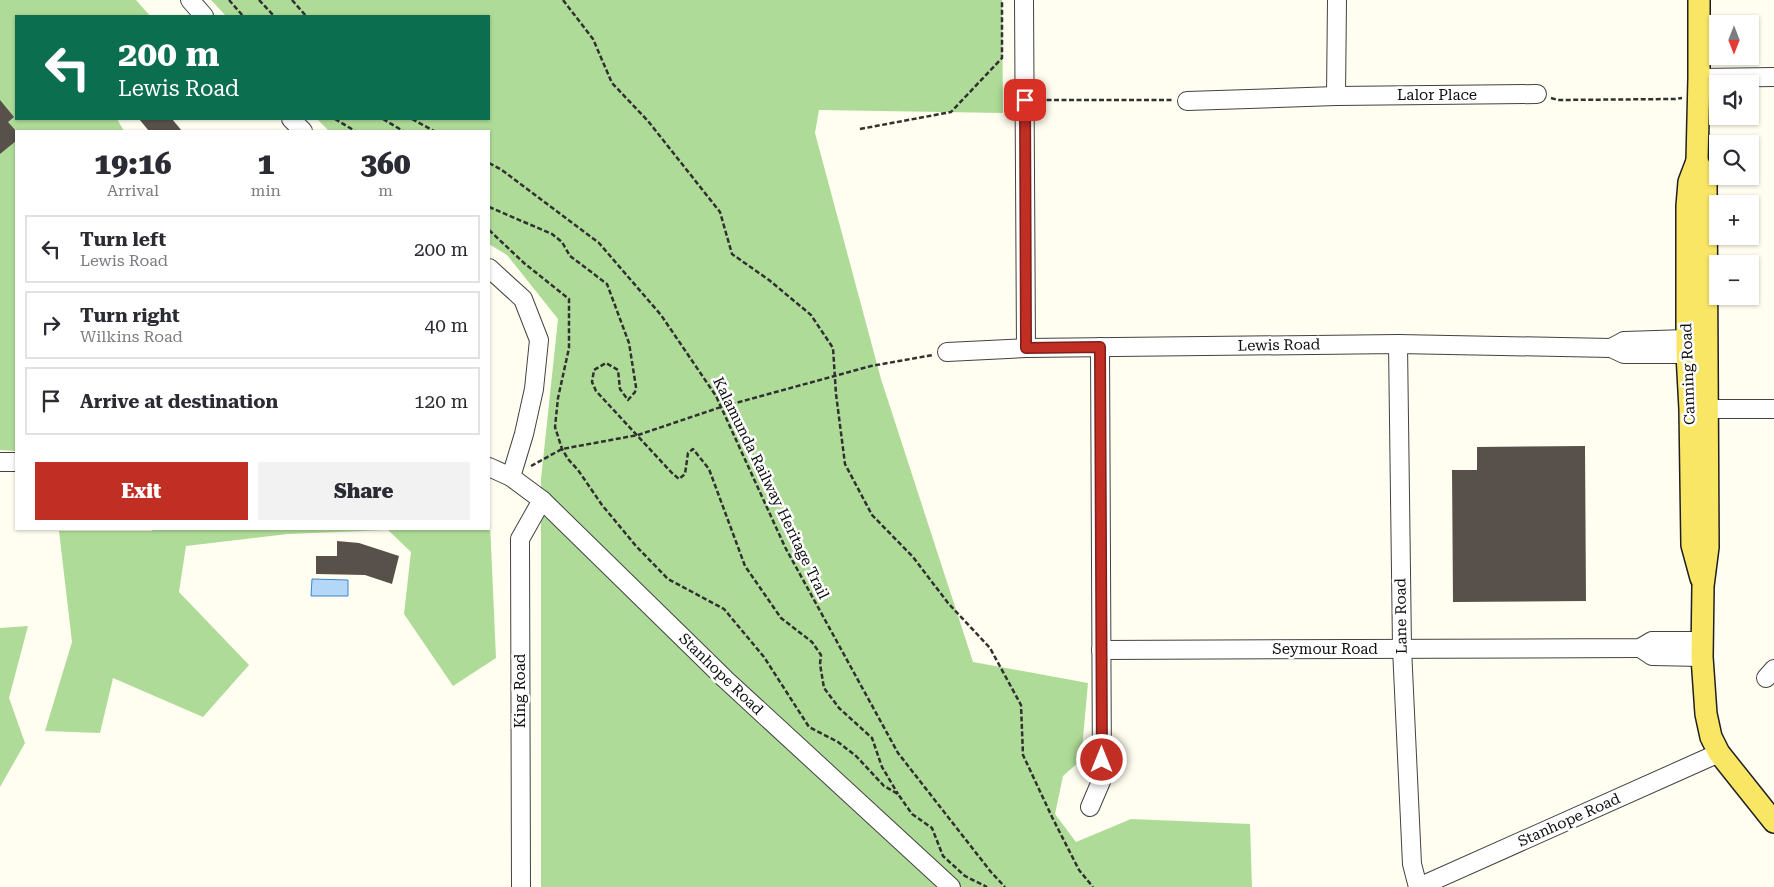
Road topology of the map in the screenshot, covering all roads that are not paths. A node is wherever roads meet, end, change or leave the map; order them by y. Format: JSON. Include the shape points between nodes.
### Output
{"nodes":[{"id":1,"x":190,"y":0,"type":"edge"},
{"id":2,"x":1024,"y":0,"type":"edge"},
{"id":3,"x":1337,"y":0,"type":"edge"},
{"id":4,"x":1698,"y":0,"type":"edge"},
{"id":5,"x":203,"y":15,"type":"edge"},
{"id":6,"x":1774,"y":77,"type":"edge"},
{"id":7,"x":1699,"y":86,"type":"junction"},
{"id":8,"x":1537,"y":94,"type":"road end"},
{"id":9,"x":1336,"y":96,"type":"junction"},
{"id":10,"x":1187,"y":101,"type":"road end"},
{"id":11,"x":292,"y":120,"type":"edge"},
{"id":12,"x":302,"y":130,"type":"edge"},
{"id":13,"x":1697,"y":162,"type":"junction"},
{"id":14,"x":490,"y":269,"type":"edge"},
{"id":15,"x":1398,"y":344,"type":"junction"},
{"id":16,"x":1687,"y":346,"type":"junction"},
{"id":17,"x":1100,"y":347,"type":"junction"},
{"id":18,"x":1707,"y":347,"type":"junction"},
{"id":19,"x":1026,"y":348,"type":"junction"},
{"id":20,"x":947,"y":352,"type":"road end"},
{"id":21,"x":1699,"y":409,"type":"junction"},
{"id":22,"x":1774,"y":409,"type":"edge"},
{"id":23,"x":0,"y":462,"type":"edge"},
{"id":24,"x":15,"y":462,"type":"edge"},
{"id":25,"x":490,"y":467,"type":"edge"},
{"id":26,"x":511,"y":477,"type":"junction"},
{"id":27,"x":542,"y":500,"type":"junction"},
{"id":28,"x":1402,"y":648,"type":"junction"},
{"id":29,"x":1702,"y":649,"type":"junction"},
{"id":30,"x":1101,"y":650,"type":"junction"},
{"id":31,"x":1719,"y":753,"type":"junction"},
{"id":32,"x":1090,"y":807,"type":"dead end"},
{"id":33,"x":1774,"y":822,"type":"edge"},
{"id":34,"x":521,"y":887,"type":"edge"},
{"id":35,"x":951,"y":887,"type":"edge"},
{"id":36,"x":1418,"y":887,"type":"edge"}],
"edges":[{"from":1,"to":5,"type":"street"},
{"from":2,"to":19,"type":"street"},
{"from":3,"to":9,"type":"street"},
{"from":4,"to":7,"type":"main road","name":"Canning Road"},
{"from":6,"to":7,"type":"street"},
{"from":7,"to":13,"type":"main road","name":"Canning Road"},
{"from":8,"to":9,"type":"street","name":"Lalor Place"},
{"from":9,"to":10,"type":"street","name":"Lalor Place"},
{"from":11,"to":12,"type":"street"},
{"from":13,"to":16,"type":"main road","name":"Canning Road","via":[[1689,182],[1687,206]]},
{"from":13,"to":18,"type":"main road","name":"Canning Road","via":[[1706,180]]},
{"from":14,"to":26,"type":"street","via":[[523,299],[539,340],[534,389]]},
{"from":15,"to":16,"type":"street","name":"Lewis Road","via":[[1611,348],[1624,354]]},
{"from":15,"to":17,"type":"street","name":"Lewis Road"},
{"from":15,"to":28,"type":"street","name":"Lane Road"},
{"from":16,"to":18,"type":"street","name":"Lewis Road"},
{"from":16,"to":21,"type":"main road","name":"Canning Road"},
{"from":17,"to":19,"type":"street","name":"Lewis Road"},
{"from":17,"to":30,"type":"street"},
{"from":18,"to":21,"type":"main road","name":"Canning Road"},
{"from":19,"to":20,"type":"street","name":"Lewis Road"},
{"from":21,"to":22,"type":"street"},
{"from":21,"to":29,"type":"main road","name":"Canning Road","via":[[1708,547],[1703,586]]},
{"from":23,"to":24,"type":"street"},
{"from":25,"to":26,"type":"street","name":"Stanhope Road"},
{"from":26,"to":27,"type":"street","name":"Stanhope Road"},
{"from":27,"to":34,"type":"street","name":"King Road","via":[[520,539]]},
{"from":27,"to":35,"type":"street","name":"Stanhope Road","via":[[725,679]]},
{"from":28,"to":29,"type":"street","name":"Seymour Road","via":[[1640,648],[1652,641]]},
{"from":28,"to":30,"type":"street","name":"Seymour Road"},
{"from":28,"to":36,"type":"street","name":"Lane Road","via":[[1412,864]]},
{"from":29,"to":31,"type":"main road","name":"Canning Road","via":[[1706,714],[1711,737]]},
{"from":30,"to":32,"type":"street","via":[[1102,779]]},
{"from":31,"to":33,"type":"main road","name":"Canning Road"},
{"from":31,"to":36,"type":"street","name":"Stanhope Road"}]}
